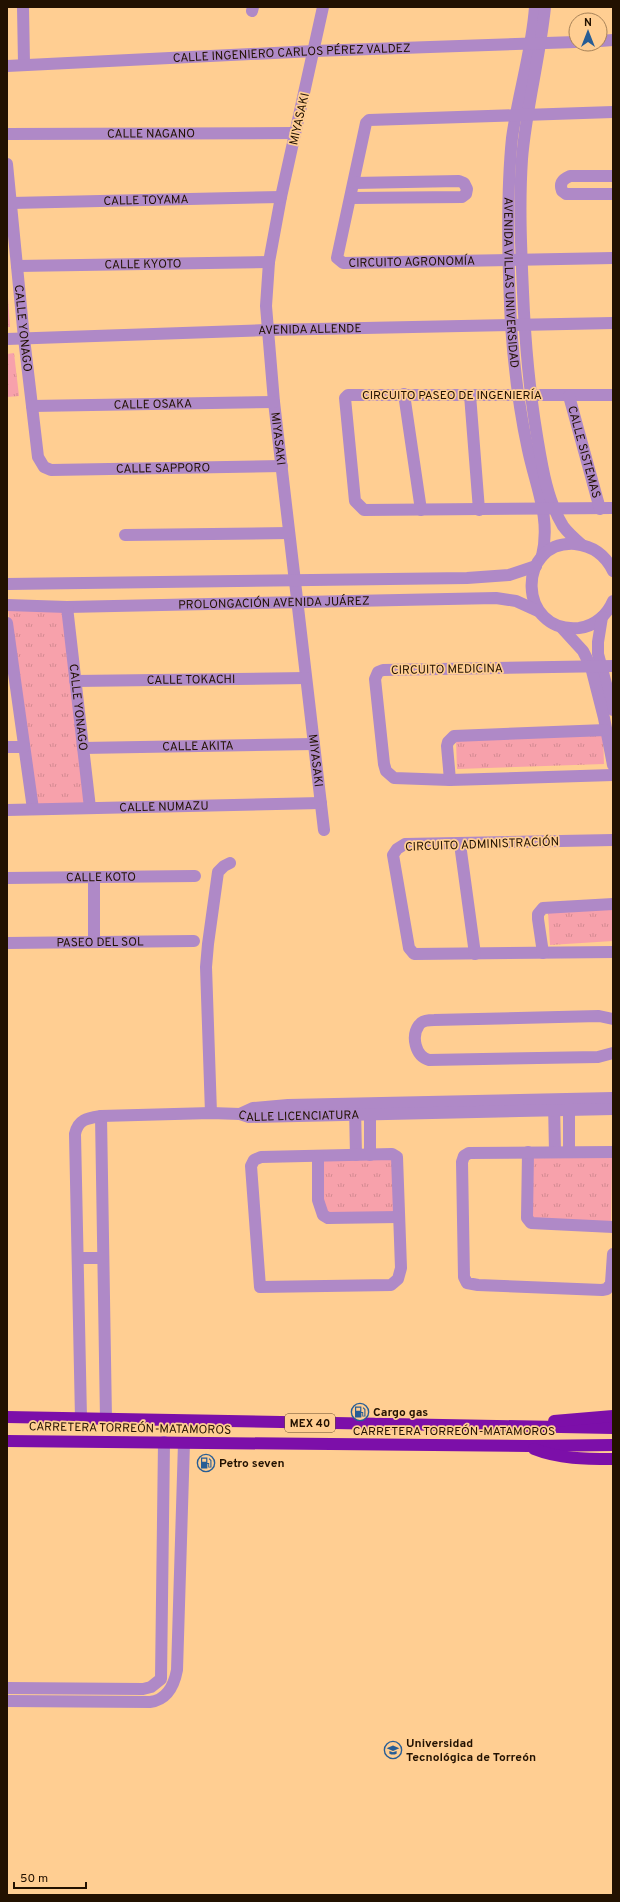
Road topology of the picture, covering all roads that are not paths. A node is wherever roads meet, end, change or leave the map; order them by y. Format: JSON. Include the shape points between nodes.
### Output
{"nodes":[{"id":1,"x":23,"y":7,"type":"edge"},
{"id":2,"x":323,"y":7,"type":"edge"},
{"id":3,"x":535,"y":7,"type":"edge"},
{"id":4,"x":545,"y":7,"type":"edge"},
{"id":5,"x":568,"y":42,"type":"edge"},
{"id":6,"x":536,"y":43,"type":"junction"},
{"id":7,"x":314,"y":51,"type":"junction"},
{"id":8,"x":24,"y":64,"type":"junction"},
{"id":9,"x":7,"y":66,"type":"edge"},
{"id":10,"x":613,"y":112,"type":"edge"},
{"id":11,"x":516,"y":114,"type":"junction"},
{"id":12,"x":528,"y":114,"type":"junction"},
{"id":13,"x":295,"y":133,"type":"junction"},
{"id":14,"x":7,"y":134,"type":"edge"},
{"id":15,"x":7,"y":164,"type":"edge"},
{"id":16,"x":613,"y":176,"type":"edge"},
{"id":17,"x":354,"y":183,"type":"junction"},
{"id":18,"x":613,"y":194,"type":"edge"},
{"id":19,"x":281,"y":197,"type":"junction"},
{"id":20,"x":351,"y":198,"type":"junction"},
{"id":21,"x":11,"y":203,"type":"junction"},
{"id":22,"x":613,"y":258,"type":"edge"},
{"id":23,"x":509,"y":259,"type":"junction"},
{"id":24,"x":521,"y":259,"type":"junction"},
{"id":25,"x":269,"y":262,"type":"junction"},
{"id":26,"x":17,"y":266,"type":"junction"},
{"id":27,"x":613,"y":324,"type":"edge"},
{"id":28,"x":511,"y":325,"type":"junction"},
{"id":29,"x":524,"y":325,"type":"junction"},
{"id":30,"x":266,"y":330,"type":"junction"},
{"id":31,"x":24,"y":338,"type":"junction"},
{"id":32,"x":7,"y":340,"type":"edge"},
{"id":33,"x":404,"y":394,"type":"junction"},
{"id":34,"x":613,"y":394,"type":"edge"},
{"id":35,"x":470,"y":395,"type":"junction"},
{"id":36,"x":517,"y":396,"type":"junction"},
{"id":37,"x":530,"y":396,"type":"junction"},
{"id":38,"x":569,"y":396,"type":"junction"},
{"id":39,"x":274,"y":402,"type":"junction"},
{"id":40,"x":32,"y":406,"type":"junction"},
{"id":41,"x":282,"y":466,"type":"junction"},
{"id":42,"x":44,"y":467,"type":"joint"},
{"id":43,"x":613,"y":508,"type":"edge"},
{"id":44,"x":549,"y":509,"type":"junction"},
{"id":45,"x":600,"y":509,"type":"junction"},
{"id":46,"x":421,"y":510,"type":"junction"},
{"id":47,"x":479,"y":510,"type":"junction"},
{"id":48,"x":289,"y":533,"type":"junction"},
{"id":49,"x":125,"y":535,"type":"dead end"},
{"id":50,"x":582,"y":545,"type":"junction"},
{"id":51,"x":539,"y":561,"type":"junction"},
{"id":52,"x":612,"y":567,"type":"edge"},
{"id":53,"x":294,"y":579,"type":"junction"},
{"id":54,"x":7,"y":584,"type":"edge"},
{"id":55,"x":298,"y":602,"type":"junction"},
{"id":56,"x":7,"y":605,"type":"edge"},
{"id":57,"x":612,"y":605,"type":"edge"},
{"id":58,"x":67,"y":607,"type":"junction"},
{"id":59,"x":538,"y":611,"type":"junction"},
{"id":60,"x":602,"y":617,"type":"junction"},
{"id":61,"x":7,"y":623,"type":"edge"},
{"id":62,"x":561,"y":627,"type":"junction"},
{"id":63,"x":602,"y":667,"type":"edge"},
{"id":64,"x":306,"y":678,"type":"junction"},
{"id":65,"x":11,"y":681,"type":"edge"},
{"id":66,"x":75,"y":681,"type":"junction"},
{"id":67,"x":613,"y":710,"type":"edge"},
{"id":68,"x":606,"y":730,"type":"junction"},
{"id":69,"x":314,"y":744,"type":"junction"},
{"id":70,"x":7,"y":747,"type":"edge"},
{"id":71,"x":24,"y":747,"type":"junction"},
{"id":72,"x":83,"y":748,"type":"junction"},
{"id":73,"x":613,"y":765,"type":"edge"},
{"id":74,"x":613,"y":775,"type":"edge"},
{"id":75,"x":450,"y":780,"type":"junction"},
{"id":76,"x":321,"y":803,"type":"junction"},
{"id":77,"x":90,"y":808,"type":"junction"},
{"id":78,"x":33,"y":809,"type":"junction"},
{"id":79,"x":7,"y":810,"type":"edge"},
{"id":80,"x":324,"y":830,"type":"dead end"},
{"id":81,"x":613,"y":840,"type":"edge"},
{"id":82,"x":460,"y":844,"type":"junction"},
{"id":83,"x":230,"y":863,"type":"dead end"},
{"id":84,"x":195,"y":876,"type":"dead end"},
{"id":85,"x":94,"y":877,"type":"junction"},
{"id":86,"x":7,"y":878,"type":"edge"},
{"id":87,"x":613,"y":904,"type":"edge"},
{"id":88,"x":94,"y":941,"type":"junction"},
{"id":89,"x":194,"y":941,"type":"dead end"},
{"id":90,"x":7,"y":942,"type":"edge"},
{"id":91,"x":613,"y":952,"type":"edge"},
{"id":92,"x":543,"y":953,"type":"junction"},
{"id":93,"x":475,"y":954,"type":"junction"},
{"id":94,"x":613,"y":1019,"type":"edge"},
{"id":95,"x":613,"y":1053,"type":"edge"},
{"id":96,"x":613,"y":1098,"type":"edge"},
{"id":97,"x":554,"y":1105,"type":"junction"},
{"id":98,"x":569,"y":1105,"type":"junction"},
{"id":99,"x":355,"y":1109,"type":"junction"},
{"id":100,"x":370,"y":1109,"type":"junction"},
{"id":101,"x":613,"y":1109,"type":"edge"},
{"id":102,"x":211,"y":1113,"type":"junction"},
{"id":103,"x":102,"y":1116,"type":"junction"},
{"id":104,"x":528,"y":1152,"type":"junction"},
{"id":105,"x":555,"y":1152,"type":"junction"},
{"id":106,"x":569,"y":1152,"type":"junction"},
{"id":107,"x":613,"y":1152,"type":"edge"},
{"id":108,"x":370,"y":1154,"type":"junction"},
{"id":109,"x":356,"y":1155,"type":"junction"},
{"id":110,"x":318,"y":1156,"type":"junction"},
{"id":111,"x":398,"y":1217,"type":"junction"},
{"id":112,"x":613,"y":1227,"type":"edge"},
{"id":113,"x":613,"y":1254,"type":"edge"},
{"id":114,"x":78,"y":1258,"type":"junction"},
{"id":115,"x":103,"y":1258,"type":"junction"},
{"id":116,"x":613,"y":1416,"type":"edge"},
{"id":117,"x":7,"y":1417,"type":"edge"},
{"id":118,"x":81,"y":1418,"type":"junction"},
{"id":119,"x":106,"y":1419,"type":"junction"},
{"id":120,"x":510,"y":1427,"type":"junction"},
{"id":121,"x":613,"y":1428,"type":"edge"},
{"id":122,"x":7,"y":1441,"type":"edge"},
{"id":123,"x":164,"y":1442,"type":"junction"},
{"id":124,"x":184,"y":1442,"type":"junction"},
{"id":125,"x":613,"y":1445,"type":"edge"},
{"id":126,"x":528,"y":1446,"type":"junction"},
{"id":127,"x":613,"y":1459,"type":"edge"},
{"id":128,"x":7,"y":1688,"type":"edge"},
{"id":129,"x":7,"y":1701,"type":"edge"}],
"edges":[{"from":1,"to":8,"type":"street"},
{"from":2,"to":7,"type":"street","name":"MIYASAKI"},
{"from":3,"to":6,"type":"street","name":"AVENIDA VILLAS UNIVERSIDAD"},
{"from":4,"to":6,"type":"street","name":"AVENIDA VILLAS UNIVERSIDAD"},
{"from":5,"to":6,"type":"street","name":"CALLE INGENIERO CARLOS PÉREZ VALDEZ"},
{"from":6,"to":7,"type":"street","name":"CALLE INGENIERO CARLOS PÉREZ VALDEZ"},
{"from":6,"to":11,"type":"street","name":"AVENIDA VILLAS UNIVERSIDAD"},
{"from":6,"to":12,"type":"street","name":"AVENIDA VILLAS UNIVERSIDAD"},
{"from":7,"to":8,"type":"street","name":"CALLE INGENIERO CARLOS PÉREZ VALDEZ"},
{"from":7,"to":13,"type":"street","name":"MIYASAKI"},
{"from":8,"to":9,"type":"street","name":"CALLE INGENIERO CARLOS PÉREZ VALDEZ"},
{"from":10,"to":12,"type":"street","name":"CIRCUITO AGRONOMÍA"},
{"from":11,"to":12,"type":"street","name":"CIRCUITO AGRONOMÍA"},
{"from":11,"to":17,"type":"street","name":"CIRCUITO AGRONOMÍA","via":[[372,118],[366,123]]},
{"from":11,"to":23,"type":"street","name":"AVENIDA VILLAS UNIVERSIDAD","via":[[510,160]]},
{"from":12,"to":24,"type":"street","name":"AVENIDA VILLAS UNIVERSIDAD","via":[[522,159]]},
{"from":13,"to":14,"type":"street","name":"CALLE NAGANO"},
{"from":13,"to":19,"type":"street","name":"MIYASAKI"},
{"from":15,"to":21,"type":"street","name":"CALLE YONAGO"},
{"from":16,"to":18,"type":"street","via":[[570,176],[562,181],[561,189],[571,194]]},
{"from":17,"to":20,"type":"street","name":"CIRCUITO AGRONOMÍA"},
{"from":17,"to":20,"type":"street","via":[[460,181],[467,189],[462,197]]},
{"from":19,"to":21,"type":"street","name":"CALLE TOYAMA"},
{"from":19,"to":25,"type":"street","name":"MIYASAKI"},
{"from":20,"to":23,"type":"street","name":"CIRCUITO AGRONOMÍA","via":[[337,255],[338,261],[343,263]]},
{"from":21,"to":26,"type":"street","name":"CALLE YONAGO"},
{"from":22,"to":24,"type":"street","name":"CIRCUITO AGRONOMÍA"},
{"from":23,"to":24,"type":"street","name":"CIRCUITO AGRONOMÍA"},
{"from":23,"to":28,"type":"street","name":"AVENIDA VILLAS UNIVERSIDAD"},
{"from":24,"to":29,"type":"street","name":"AVENIDA VILLAS UNIVERSIDAD"},
{"from":25,"to":26,"type":"street","name":"CALLE KYOTO"},
{"from":25,"to":30,"type":"street","name":"MIYASAKI"},
{"from":26,"to":31,"type":"street","name":"CALLE YONAGO"},
{"from":27,"to":29,"type":"street","name":"AVENIDA ALLENDE"},
{"from":28,"to":29,"type":"street","name":"AVENIDA ALLENDE"},
{"from":28,"to":30,"type":"street","name":"AVENIDA ALLENDE"},
{"from":28,"to":36,"type":"street","name":"AVENIDA VILLAS UNIVERSIDAD"},
{"from":29,"to":37,"type":"street","name":"AVENIDA VILLAS UNIVERSIDAD"},
{"from":30,"to":31,"type":"street","name":"AVENIDA ALLENDE"},
{"from":30,"to":39,"type":"street","name":"MIYASAKI"},
{"from":31,"to":32,"type":"street","name":"AVENIDA ALLENDE"},
{"from":31,"to":40,"type":"street","name":"CALLE YONAGO"},
{"from":33,"to":35,"type":"street","name":"CIRCUITO PASEO DE INGENIERÍA"},
{"from":33,"to":46,"type":"street"},
{"from":33,"to":46,"type":"street","name":"CIRCUITO PASEO DE INGENIERÍA","via":[[348,395],[345,398],[355,501],[364,510]]},
{"from":34,"to":38,"type":"street","name":"CIRCUITO PASEO DE INGENIERÍA"},
{"from":35,"to":36,"type":"street","name":"CIRCUITO PASEO DE INGENIERÍA"},
{"from":35,"to":47,"type":"street"},
{"from":36,"to":37,"type":"street","name":"CIRCUITO PASEO DE INGENIERÍA"},
{"from":36,"to":44,"type":"street","name":"AVENIDA VILLAS UNIVERSIDAD","via":[[528,452]]},
{"from":37,"to":38,"type":"street","name":"CIRCUITO PASEO DE INGENIERÍA"},
{"from":37,"to":44,"type":"street","name":"AVENIDA VILLAS UNIVERSIDAD"},
{"from":38,"to":45,"type":"street","name":"CALLE SISTEMAS"},
{"from":39,"to":40,"type":"street","name":"CALLE OSAKA"},
{"from":39,"to":41,"type":"street","name":"MIYASAKI"},
{"from":40,"to":42,"type":"street","name":"CALLE YONAGO","via":[[38,457]]},
{"from":41,"to":42,"type":"street","name":"CALLE SAPPORO","via":[[51,470]]},
{"from":41,"to":48,"type":"street","name":"MIYASAKI"},
{"from":43,"to":45,"type":"street","name":"CIRCUITO PASEO DE INGENIERÍA"},
{"from":44,"to":45,"type":"street","name":"CIRCUITO PASEO DE INGENIERÍA"},
{"from":44,"to":47,"type":"street","name":"CIRCUITO PASEO DE INGENIERÍA"},
{"from":44,"to":50,"type":"street","name":"AVENIDA VILLAS UNIVERSIDAD"},
{"from":44,"to":51,"type":"street","name":"AVENIDA VILLAS UNIVERSIDAD","via":[[546,536]]},
{"from":46,"to":47,"type":"street","name":"CIRCUITO PASEO DE INGENIERÍA"},
{"from":48,"to":49,"type":"street"},
{"from":48,"to":53,"type":"street","name":"MIYASAKI"},
{"from":50,"to":51,"type":"street","name":"PROLONGACIÓN AVENIDA JUÁREZ","via":[[564,545],[551,550]]},
{"from":50,"to":52,"type":"street","name":"AVENIDA VILLAS UNIVERSIDAD","via":[[595,550]]},
{"from":51,"to":53,"type":"street","name":"PROLONGACIÓN AVENIDA JUÁREZ","via":[[523,571],[500,577]]},
{"from":51,"to":59,"type":"street","name":"AVENIDA VILLAS UNIVERSIDAD","via":[[531,582],[531,592]]},
{"from":53,"to":54,"type":"street","name":"PROLONGACIÓN AVENIDA JUÁREZ"},
{"from":53,"to":55,"type":"street","name":"MIYASAKI"},
{"from":55,"to":58,"type":"street","name":"PROLONGACIÓN AVENIDA JUÁREZ"},
{"from":55,"to":59,"type":"street","name":"PROLONGACIÓN AVENIDA JUÁREZ","via":[[496,598],[516,601]]},
{"from":55,"to":64,"type":"street","name":"MIYASAKI"},
{"from":56,"to":58,"type":"street","name":"PROLONGACIÓN AVENIDA JUÁREZ"},
{"from":57,"to":60,"type":"street"},
{"from":58,"to":66,"type":"street","name":"CALLE YONAGO"},
{"from":59,"to":62,"type":"street","name":"PROLONGACIÓN AVENIDA JUÁREZ","via":[[548,621]]},
{"from":60,"to":62,"type":"street","via":[[593,624],[583,627]]},
{"from":60,"to":63,"type":"street","via":[[598,642]]},
{"from":61,"to":65,"type":"street"},
{"from":62,"to":63,"type":"street"},
{"from":63,"to":67,"type":"street"},
{"from":63,"to":68,"type":"street"},
{"from":63,"to":75,"type":"street","name":"CIRCUITO MEDICINA","via":[[378,672],[375,679],[386,771],[398,779]]},
{"from":64,"to":66,"type":"street","name":"CALLE TOKACHI"},
{"from":64,"to":69,"type":"street","name":"MIYASAKI"},
{"from":65,"to":71,"type":"street"},
{"from":66,"to":72,"type":"street","name":"CALLE YONAGO"},
{"from":68,"to":73,"type":"street"},
{"from":68,"to":75,"type":"street","via":[[454,736],[447,746]]},
{"from":69,"to":72,"type":"street","name":"CALLE AKITA"},
{"from":69,"to":76,"type":"street","name":"MIYASAKI"},
{"from":70,"to":71,"type":"street"},
{"from":71,"to":78,"type":"street"},
{"from":72,"to":77,"type":"street","name":"CALLE YONAGO"},
{"from":74,"to":75,"type":"street","name":"CIRCUITO MEDICINA"},
{"from":76,"to":77,"type":"street","name":"CALLE NUMAZU"},
{"from":76,"to":80,"type":"street","name":"MIYASAKI"},
{"from":77,"to":78,"type":"street","name":"CALLE NUMAZU"},
{"from":78,"to":79,"type":"street","name":"CALLE NUMAZU"},
{"from":81,"to":82,"type":"street","name":"CIRCUITO ADMINISTRACIÓN"},
{"from":82,"to":93,"type":"street"},
{"from":82,"to":93,"type":"street","name":"CIRCUITO ADMINISTRACIÓN","via":[[405,844],[396,849],[393,855],[411,952],[419,955]]},
{"from":83,"to":102,"type":"street","via":[[218,872],[206,966]]},
{"from":84,"to":85,"type":"street","name":"CALLE KOTO"},
{"from":85,"to":86,"type":"street","name":"CALLE KOTO"},
{"from":85,"to":88,"type":"street"},
{"from":87,"to":92,"type":"street","via":[[543,908],[538,914]]},
{"from":88,"to":89,"type":"street","name":"PASEO DEL SOL"},
{"from":88,"to":90,"type":"street","name":"PASEO DEL SOL"},
{"from":91,"to":92,"type":"street","name":"CIRCUITO ADMINISTRACIÓN"},
{"from":92,"to":93,"type":"street","name":"CIRCUITO ADMINISTRACIÓN"},
{"from":94,"to":95,"type":"street","via":[[599,1016],[434,1020],[422,1022],[415,1037],[421,1056],[429,1060],[598,1057]]},
{"from":96,"to":98,"type":"street","name":"CALLE LICENCIATURA"},
{"from":97,"to":98,"type":"street","name":"CALLE LICENCIATURA"},
{"from":97,"to":100,"type":"street","name":"CALLE LICENCIATURA"},
{"from":97,"to":105,"type":"street"},
{"from":98,"to":101,"type":"street","name":"CALLE LICENCIATURA"},
{"from":98,"to":106,"type":"street"},
{"from":99,"to":100,"type":"street","name":"CALLE LICENCIATURA"},
{"from":99,"to":102,"type":"street","name":"CALLE LICENCIATURA","via":[[249,1118],[240,1114]]},
{"from":99,"to":109,"type":"street"},
{"from":100,"to":108,"type":"street"},
{"from":102,"to":103,"type":"street","name":"CALLE LICENCIATURA"},
{"from":103,"to":114,"type":"street","name":"CALLE LICENCIATURA","via":[[84,1119],[76,1127]]},
{"from":103,"to":115,"type":"street"},
{"from":104,"to":105,"type":"street"},
{"from":104,"to":112,"type":"street","via":[[527,1218],[531,1223]]},
{"from":104,"to":113,"type":"street","via":[[469,1153],[464,1156],[464,1277],[467,1283],[602,1290],[611,1283]]},
{"from":105,"to":106,"type":"street"},
{"from":106,"to":107,"type":"street"},
{"from":108,"to":109,"type":"street"},
{"from":108,"to":111,"type":"street","via":[[392,1154],[397,1157]]},
{"from":109,"to":110,"type":"street"},
{"from":110,"to":111,"type":"street","via":[[318,1200],[322,1215],[328,1218]]},
{"from":110,"to":111,"type":"street","via":[[261,1157],[251,1166],[260,1287],[391,1285],[398,1279],[401,1268]]},
{"from":114,"to":115,"type":"street"},
{"from":114,"to":118,"type":"street","name":"CALLE LICENCIATURA"},
{"from":115,"to":119,"type":"street"},
{"from":116,"to":120,"type":"highway"},
{"from":117,"to":118,"type":"highway","number":"MEX 40"},
{"from":118,"to":119,"type":"highway","number":"MEX 40"},
{"from":119,"to":120,"type":"highway","number":"MEX 40"},
{"from":120,"to":121,"type":"highway","number":"MEX 40"},
{"from":122,"to":123,"type":"highway","name":"CARRETERA TORREÓN-MATAMOROS","number":"MEX 40"},
{"from":123,"to":124,"type":"highway","name":"CARRETERA TORREÓN-MATAMOROS","number":"MEX 40"},
{"from":123,"to":128,"type":"street","via":[[161,1679],[151,1687],[143,1689]]},
{"from":124,"to":126,"type":"highway","name":"CARRETERA TORREÓN-MATAMOROS","number":"MEX 40"},
{"from":124,"to":129,"type":"street","via":[[177,1670],[170,1690],[158,1701],[150,1702]]},
{"from":125,"to":126,"type":"highway","name":"CARRETERA TORREÓN-MATAMOROS","number":"MEX 40"},
{"from":126,"to":127,"type":"highway","via":[[547,1454]]}]}
